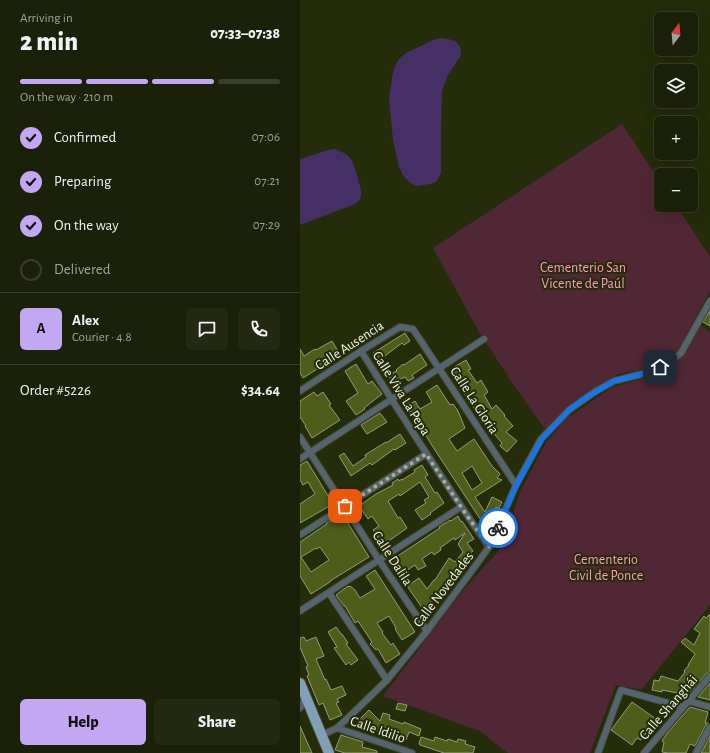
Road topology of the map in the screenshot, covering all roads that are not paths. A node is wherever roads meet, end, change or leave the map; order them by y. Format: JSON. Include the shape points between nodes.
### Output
{"nodes":[{"id":1,"x":710,"y":300,"type":"edge"},
{"id":2,"x":413,"y":329,"type":"joint"},
{"id":3,"x":484,"y":339,"type":"dead end"},
{"id":4,"x":361,"y":351,"type":"junction"},
{"id":5,"x":439,"y":368,"type":"junction"},
{"id":6,"x":300,"y":391,"type":"edge"},
{"id":7,"x":392,"y":399,"type":"junction"},
{"id":8,"x":300,"y":437,"type":"edge"},
{"id":9,"x":310,"y":453,"type":"junction"},
{"id":10,"x":426,"y":454,"type":"junction"},
{"id":11,"x":300,"y":459,"type":"edge"},
{"id":12,"x":516,"y":486,"type":"junction"},
{"id":13,"x":345,"y":506,"type":"junction"},
{"id":14,"x":461,"y":507,"type":"junction"},
{"id":15,"x":300,"y":535,"type":"edge"},
{"id":16,"x":489,"y":547,"type":"junction"},
{"id":17,"x":379,"y":560,"type":"junction"},
{"id":18,"x":329,"y":593,"type":"junction"},
{"id":19,"x":300,"y":611,"type":"edge"},
{"id":20,"x":426,"y":631,"type":"junction"},
{"id":21,"x":710,"y":676,"type":"edge"},
{"id":22,"x":387,"y":680,"type":"junction"},
{"id":23,"x":300,"y":683,"type":"edge"},
{"id":24,"x":306,"y":697,"type":"junction"},
{"id":25,"x":689,"y":702,"type":"junction"},
{"id":26,"x":683,"y":707,"type":"junction"},
{"id":27,"x":710,"y":707,"type":"edge"},
{"id":28,"x":300,"y":708,"type":"edge"},
{"id":29,"x":710,"y":727,"type":"edge"},
{"id":30,"x":337,"y":728,"type":"junction"},
{"id":31,"x":322,"y":735,"type":"junction"},
{"id":32,"x":398,"y":751,"type":"edge"},
{"id":33,"x":329,"y":753,"type":"edge"},
{"id":34,"x":412,"y":753,"type":"edge"},
{"id":35,"x":598,"y":753,"type":"edge"},
{"id":36,"x":644,"y":753,"type":"edge"},
{"id":37,"x":696,"y":753,"type":"edge"}],
"edges":[{"from":1,"to":12,"type":"street","name":"Calle Novedades","via":[[681,353],[668,364],[614,381],[569,410],[542,439]]},
{"from":2,"to":4,"type":"street","name":"Calle Ausencia","via":[[400,327]]},
{"from":2,"to":5,"type":"street","name":"Calle La Gloria"},
{"from":3,"to":5,"type":"street"},
{"from":4,"to":6,"type":"street","name":"Calle Ausencia"},
{"from":4,"to":7,"type":"street","name":"Calle Viva La Pepa"},
{"from":5,"to":7,"type":"street"},
{"from":5,"to":12,"type":"street","name":"Calle La Gloria"},
{"from":7,"to":9,"type":"street"},
{"from":7,"to":10,"type":"street","name":"Calle Viva La Pepa"},
{"from":8,"to":9,"type":"street","name":"Calle Dalila"},
{"from":9,"to":11,"type":"street"},
{"from":9,"to":13,"type":"street","name":"Calle Dalila"},
{"from":10,"to":13,"type":"street"},
{"from":10,"to":14,"type":"street","name":"Calle Viva La Pepa"},
{"from":12,"to":16,"type":"street","name":"Calle Novedades"},
{"from":13,"to":15,"type":"street"},
{"from":13,"to":17,"type":"street","name":"Calle Dalila"},
{"from":14,"to":16,"type":"street","name":"Calle Viva La Pepa"},
{"from":14,"to":17,"type":"street"},
{"from":16,"to":20,"type":"street","name":"Calle Novedades"},
{"from":17,"to":18,"type":"street"},
{"from":17,"to":20,"type":"street","name":"Calle Dalila"},
{"from":18,"to":19,"type":"street"},
{"from":18,"to":22,"type":"street"},
{"from":20,"to":22,"type":"street","name":"Calle Novedades"},
{"from":21,"to":25,"type":"street","name":"Calle Shanghái"},
{"from":22,"to":30,"type":"street","name":"Calle Novedades"},
{"from":23,"to":24,"type":"main road"},
{"from":24,"to":28,"type":"street"},
{"from":24,"to":31,"type":"main road"},
{"from":25,"to":26,"type":"street","name":"Calle Shanghái"},
{"from":25,"to":27,"type":"street"},
{"from":26,"to":35,"type":"street","via":[[621,690]]},
{"from":26,"to":36,"type":"street","name":"Calle Shanghái"},
{"from":29,"to":37,"type":"street"},
{"from":30,"to":31,"type":"street","name":"Calle Novedades"},
{"from":30,"to":32,"type":"street","name":"Calle Idilio"},
{"from":31,"to":33,"type":"main road"},
{"from":32,"to":34,"type":"street","name":"Calle Idilio"}]}
